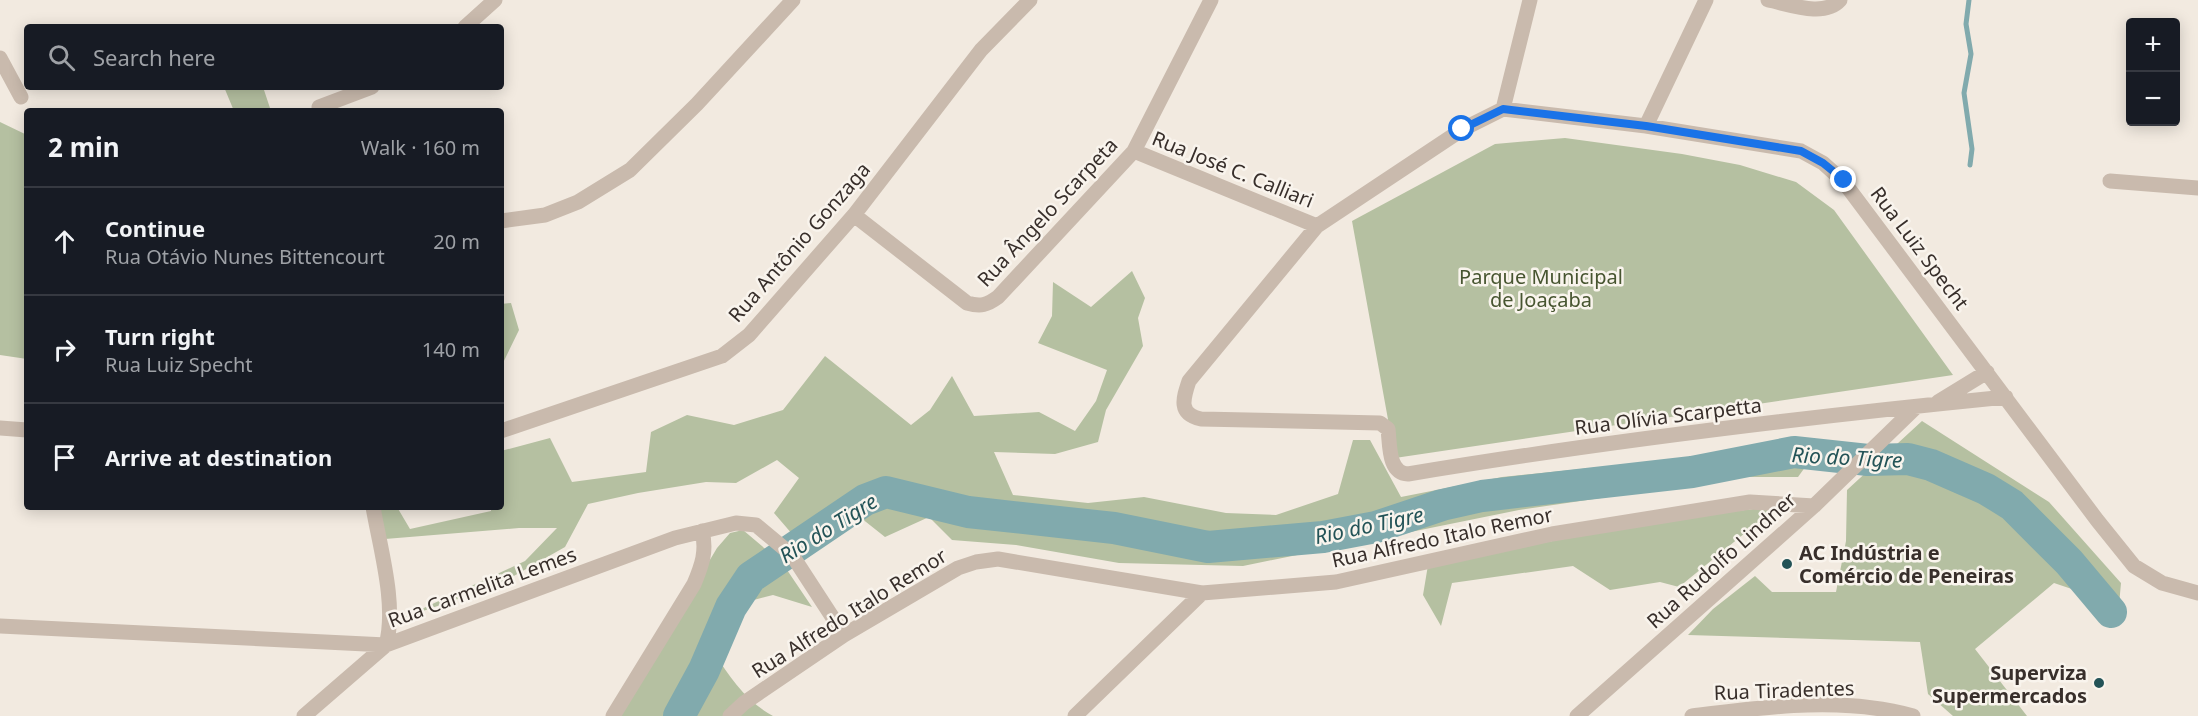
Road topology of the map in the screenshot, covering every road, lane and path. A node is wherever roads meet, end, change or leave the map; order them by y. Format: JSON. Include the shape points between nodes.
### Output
{"nodes":[{"id":1,"x":495,"y":0,"type":"edge"},
{"id":2,"x":793,"y":0,"type":"edge"},
{"id":3,"x":1030,"y":0,"type":"edge"},
{"id":4,"x":1211,"y":0,"type":"edge"},
{"id":5,"x":1530,"y":0,"type":"edge"},
{"id":6,"x":1706,"y":0,"type":"edge"},
{"id":7,"x":1768,"y":0,"type":"edge"},
{"id":8,"x":1839,"y":1,"type":"edge"},
{"id":9,"x":468,"y":24,"type":"edge"},
{"id":10,"x":0,"y":58,"type":"edge"},
{"id":11,"x":364,"y":90,"type":"edge"},
{"id":12,"x":21,"y":97,"type":"dead end"},
{"id":13,"x":319,"y":108,"type":"dead end"},
{"id":14,"x":1503,"y":109,"type":"junction"},
{"id":15,"x":1646,"y":126,"type":"junction"},
{"id":16,"x":1134,"y":151,"type":"junction"},
{"id":17,"x":2110,"y":181,"type":"dead end"},
{"id":18,"x":2198,"y":188,"type":"edge"},
{"id":19,"x":854,"y":214,"type":"junction"},
{"id":20,"x":504,"y":222,"type":"edge"},
{"id":21,"x":1317,"y":226,"type":"junction"},
{"id":22,"x":1987,"y":372,"type":"junction"},
{"id":23,"x":2006,"y":397,"type":"junction"},
{"id":24,"x":1934,"y":404,"type":"junction"},
{"id":25,"x":1916,"y":407,"type":"junction"},
{"id":26,"x":0,"y":428,"type":"edge"},
{"id":27,"x":24,"y":430,"type":"edge"},
{"id":28,"x":504,"y":430,"type":"edge"},
{"id":29,"x":1814,"y":506,"type":"junction"},
{"id":30,"x":374,"y":510,"type":"edge"},
{"id":31,"x":702,"y":531,"type":"junction"},
{"id":32,"x":1202,"y":593,"type":"junction"},
{"id":33,"x":2198,"y":593,"type":"edge"},
{"id":34,"x":0,"y":626,"type":"edge"},
{"id":35,"x":844,"y":635,"type":"junction"},
{"id":36,"x":386,"y":645,"type":"junction"},
{"id":37,"x":304,"y":716,"type":"edge"},
{"id":38,"x":613,"y":716,"type":"edge"},
{"id":39,"x":730,"y":716,"type":"edge"},
{"id":40,"x":1075,"y":716,"type":"edge"},
{"id":41,"x":1577,"y":716,"type":"edge"},
{"id":42,"x":1692,"y":716,"type":"edge"},
{"id":43,"x":1913,"y":716,"type":"edge"}],
"edges":[{"from":1,"to":9,"type":"street"},
{"from":2,"to":20,"type":"street","via":[[630,170],[578,202],[545,215]]},
{"from":3,"to":19,"type":"street","name":"Rua Antônio Gonzaga","via":[[981,50]]},
{"from":4,"to":16,"type":"street","name":"Rua Ângelo Scarpeta"},
{"from":5,"to":14,"type":"street"},
{"from":6,"to":15,"type":"street"},
{"from":7,"to":8,"type":"street","via":[[1821,10]]},
{"from":10,"to":12,"type":"street"},
{"from":11,"to":13,"type":"street"},
{"from":14,"to":15,"type":"street","name":"Rua Luiz Specht"},
{"from":14,"to":21,"type":"street","via":[[1462,129]]},
{"from":15,"to":22,"type":"street","name":"Rua Luiz Specht","via":[[1801,151],[1823,163],[1844,180]]},
{"from":16,"to":19,"type":"street","name":"Rua Ângelo Scarpeta","via":[[989,304],[967,303]]},
{"from":16,"to":21,"type":"street","name":"Rua José C. Calliari"},
{"from":17,"to":18,"type":"street"},
{"from":19,"to":28,"type":"street","name":"Rua Antônio Gonzaga","via":[[749,335],[722,356]]},
{"from":21,"to":25,"type":"street","name":"Rua Olívia Scarpetta","via":[[1189,381],[1183,403],[1192,417],[1380,423],[1388,429],[1394,468],[1400,474],[1408,474],[1704,431]]},
{"from":22,"to":23,"type":"street","name":"Rua Luiz Specht"},
{"from":22,"to":24,"type":"street","name":"Rua Olívia Scarpetta"},
{"from":23,"to":24,"type":"street","name":"Rua Olívia Scarpetta"},
{"from":23,"to":33,"type":"street","name":"Rua Luiz Specht","via":[[2134,566],[2162,583]]},
{"from":24,"to":25,"type":"street","name":"Rua Olívia Scarpetta"},
{"from":25,"to":29,"type":"street","name":"Rua Rudolfo Lindner"},
{"from":26,"to":27,"type":"street"},
{"from":29,"to":32,"type":"street","name":"Rua Alfredo Italo Remor","via":[[1750,502],[1552,534],[1336,582]]},
{"from":29,"to":41,"type":"street","name":"Rua Rudolfo Lindner"},
{"from":30,"to":36,"type":"street","via":[[388,595]]},
{"from":31,"to":35,"type":"street","name":"Rua Carmelita Lemes","via":[[736,523],[756,525],[792,555]]},
{"from":31,"to":36,"type":"street","name":"Rua Carmelita Lemes"},
{"from":31,"to":38,"type":"street","via":[[703,562],[694,584]]},
{"from":32,"to":35,"type":"street","name":"Rua Alfredo Italo Remor","via":[[998,559],[958,568]]},
{"from":32,"to":40,"type":"street"},
{"from":34,"to":36,"type":"street","name":"Rua Carmelita Lemes"},
{"from":35,"to":39,"type":"street","name":"Rua Alfredo Italo Remor"},
{"from":36,"to":37,"type":"street"},
{"from":42,"to":43,"type":"street","name":"Rua Tiradentes","via":[[1844,705]]}]}
